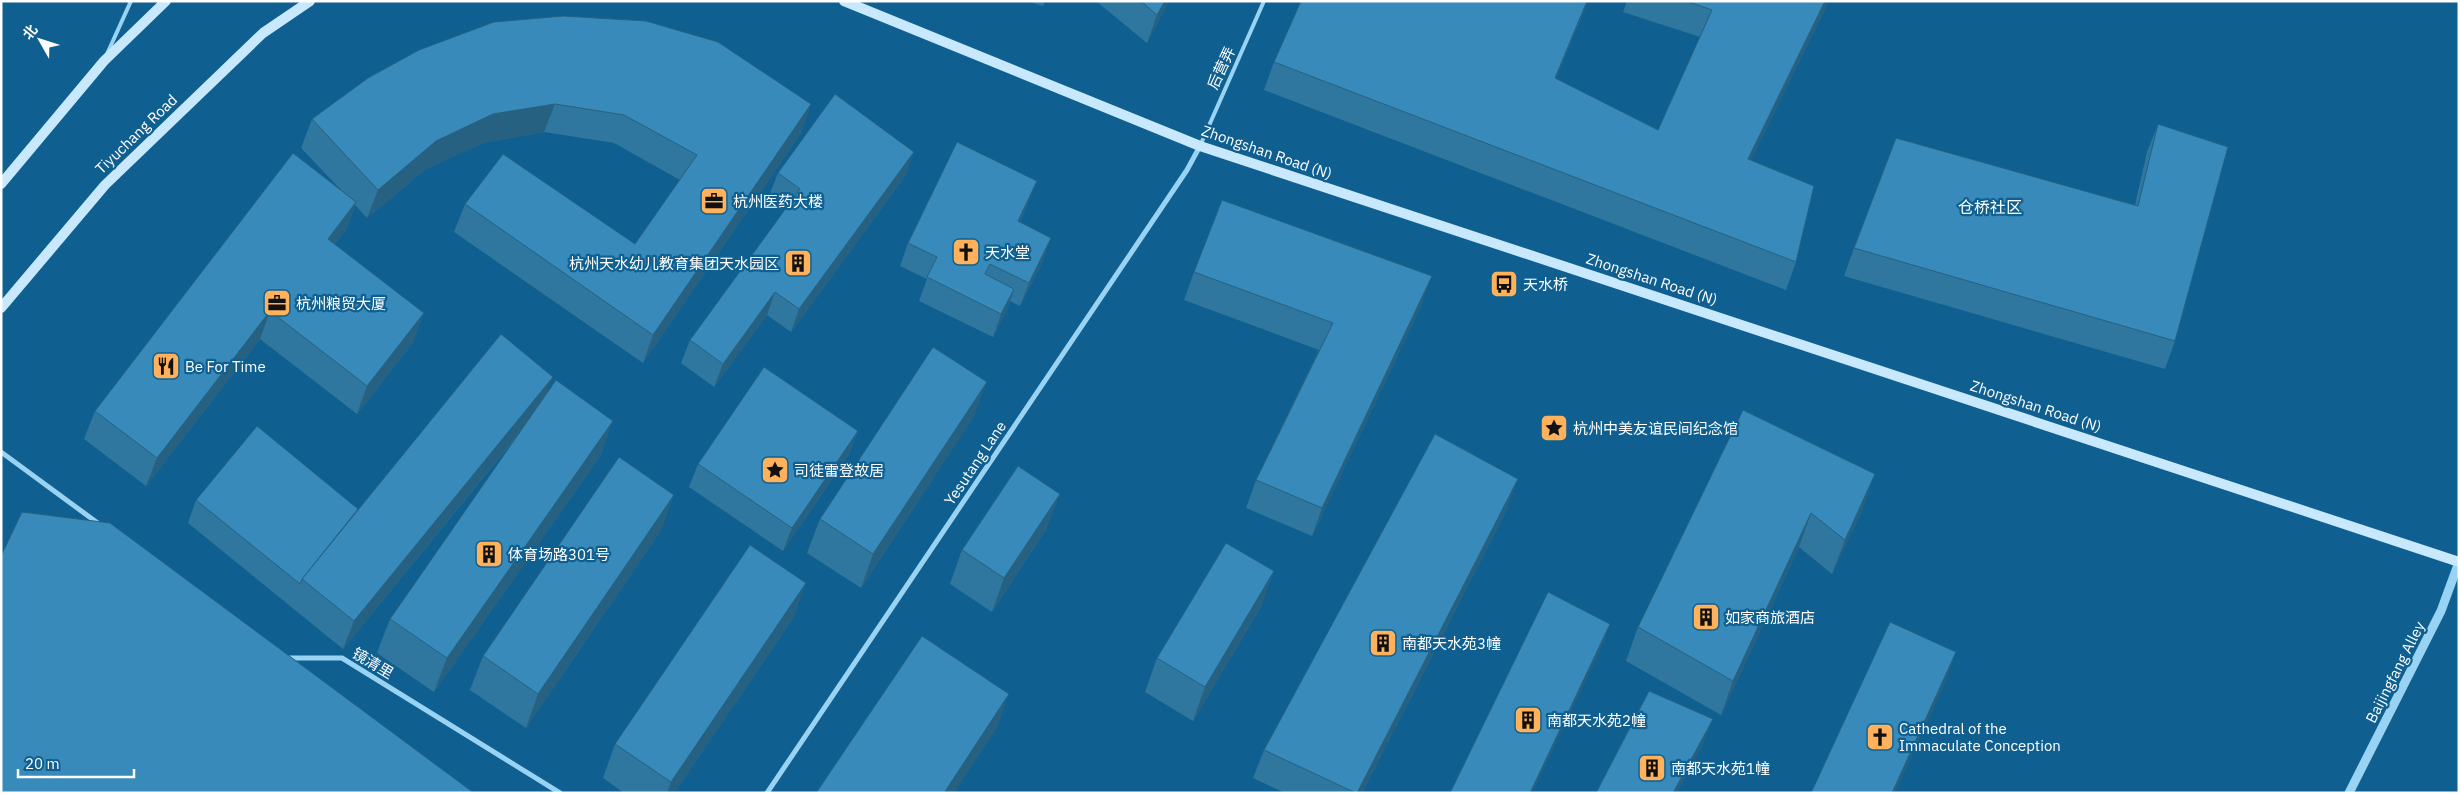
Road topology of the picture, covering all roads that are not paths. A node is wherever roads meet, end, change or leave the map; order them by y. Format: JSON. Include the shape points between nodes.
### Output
{"nodes":[{"id":1,"x":132,"y":1,"type":"edge"},
{"id":2,"x":166,"y":1,"type":"edge"},
{"id":3,"x":310,"y":1,"type":"edge"},
{"id":4,"x":844,"y":1,"type":"edge"},
{"id":5,"x":1264,"y":1,"type":"edge"},
{"id":6,"x":104,"y":61,"type":"junction"},
{"id":7,"x":1200,"y":146,"type":"junction"},
{"id":8,"x":1,"y":184,"type":"edge"},
{"id":9,"x":1,"y":308,"type":"edge"},
{"id":10,"x":1,"y":452,"type":"edge"},
{"id":11,"x":105,"y":529,"type":"edge"},
{"id":12,"x":2459,"y":562,"type":"edge"},
{"id":13,"x":282,"y":658,"type":"edge"},
{"id":14,"x":560,"y":793,"type":"edge"},
{"id":15,"x":767,"y":793,"type":"edge"},
{"id":16,"x":2349,"y":793,"type":"edge"}],
"edges":[{"from":1,"to":6,"type":"lane"},
{"from":2,"to":6,"type":"main road"},
{"from":3,"to":9,"type":"main road","name":"Tiyuchang Road","via":[[263,33],[105,185]]},
{"from":4,"to":7,"type":"main road","name":"Zhongshan Road (N)"},
{"from":5,"to":7,"type":"lane","name":"后营弄"},
{"from":6,"to":8,"type":"main road"},
{"from":7,"to":12,"type":"main road","name":"Zhongshan Road (N)"},
{"from":7,"to":15,"type":"street","name":"Yesutang Lane","via":[[1187,170]]},
{"from":10,"to":11,"type":"street"},
{"from":12,"to":16,"type":"street","name":"Baijingfang Alley","via":[[2441,611]]},
{"from":13,"to":14,"type":"street","name":"镜清里","via":[[342,658]]}]}
